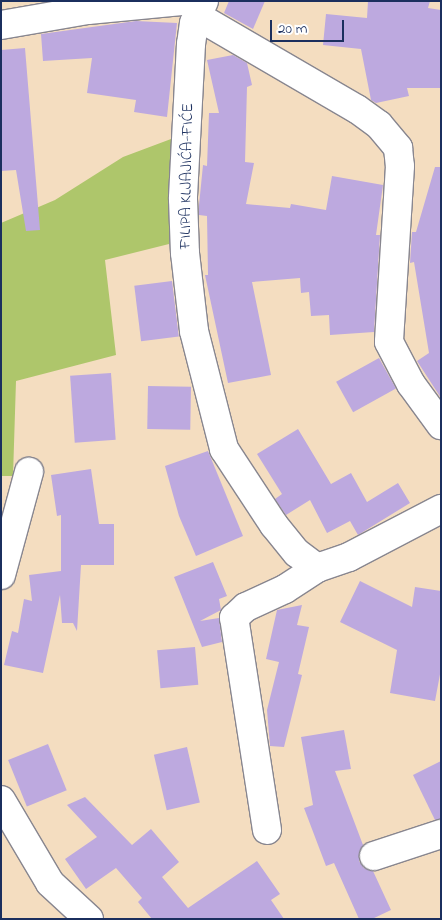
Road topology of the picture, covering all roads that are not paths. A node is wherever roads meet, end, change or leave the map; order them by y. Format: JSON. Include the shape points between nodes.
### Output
{"nodes":[{"id":1,"x":194,"y":6,"type":"edge"},
{"id":2,"x":1,"y":25,"type":"edge"},
{"id":3,"x":441,"y":425,"type":"edge"},
{"id":4,"x":29,"y":472,"type":"dead end"},
{"id":5,"x":441,"y":509,"type":"edge"},
{"id":6,"x":317,"y":568,"type":"junction"},
{"id":7,"x":1,"y":575,"type":"edge"},
{"id":8,"x":1,"y":800,"type":"edge"},
{"id":9,"x":268,"y":830,"type":"dead end"},
{"id":10,"x":441,"y":834,"type":"edge"},
{"id":11,"x":374,"y":856,"type":"dead end"},
{"id":12,"x":90,"y":919,"type":"edge"}],
"edges":[{"from":1,"to":2,"type":"street","via":[[88,10]]},
{"from":1,"to":3,"type":"street","via":[[357,109],[379,125],[398,148],[400,166],[389,342],[411,384]]},
{"from":1,"to":6,"type":"street","name":"FILIPA KLJAJIĆA-FIĆE","via":[[183,199],[184,253],[194,331],[224,449],[274,524],[297,553]]},
{"from":4,"to":7,"type":"street"},
{"from":5,"to":6,"type":"street","via":[[349,557]]},
{"from":6,"to":9,"type":"street","via":[[285,589],[246,607],[234,618]]},
{"from":8,"to":12,"type":"street","via":[[50,883]]},
{"from":10,"to":11,"type":"street"}]}
